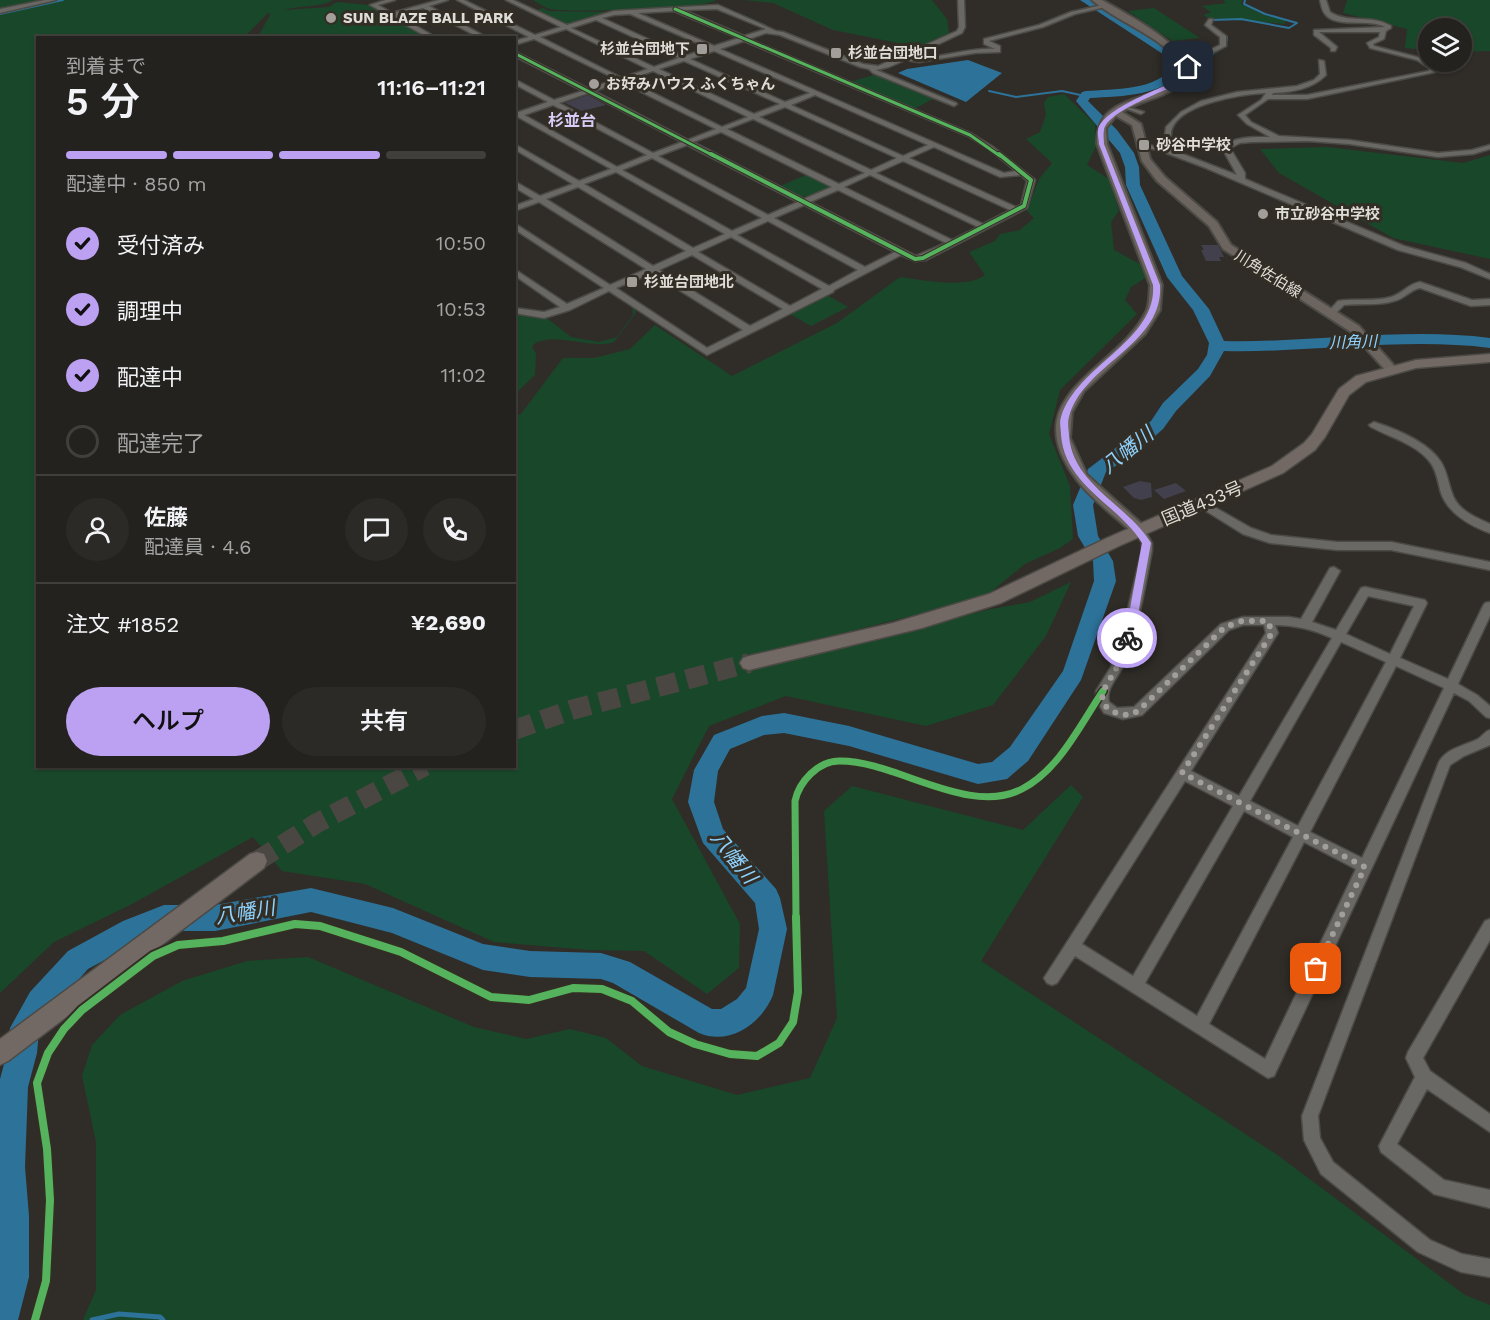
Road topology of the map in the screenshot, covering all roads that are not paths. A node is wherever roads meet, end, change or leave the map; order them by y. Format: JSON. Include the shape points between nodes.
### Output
{"nodes":[{"id":1,"x":53,"y":0,"type":"edge"},
{"id":2,"x":392,"y":0,"type":"edge"},
{"id":3,"x":445,"y":0,"type":"edge"},
{"id":4,"x":460,"y":0,"type":"edge"},
{"id":5,"x":523,"y":0,"type":"edge"},
{"id":6,"x":722,"y":0,"type":"edge"},
{"id":7,"x":962,"y":0,"type":"edge"},
{"id":8,"x":1323,"y":0,"type":"edge"},
{"id":9,"x":512,"y":1,"type":"edge"},
{"id":10,"x":1101,"y":3,"type":"edge"},
{"id":11,"x":424,"y":6,"type":"junction"},
{"id":12,"x":718,"y":7,"type":"junction"},
{"id":13,"x":675,"y":9,"type":"junction"},
{"id":14,"x":0,"y":11,"type":"edge"},
{"id":15,"x":631,"y":12,"type":"junction"},
{"id":16,"x":392,"y":15,"type":"junction"},
{"id":17,"x":596,"y":18,"type":"junction"},
{"id":18,"x":1211,"y":20,"type":"dead end"},
{"id":19,"x":566,"y":27,"type":"junction"},
{"id":20,"x":777,"y":31,"type":"junction"},
{"id":21,"x":1383,"y":31,"type":"junction"},
{"id":22,"x":430,"y":36,"type":"edge"},
{"id":23,"x":481,"y":36,"type":"edge"},
{"id":24,"x":535,"y":37,"type":"junction"},
{"id":25,"x":743,"y":38,"type":"junction"},
{"id":26,"x":516,"y":42,"type":"edge"},
{"id":27,"x":714,"y":48,"type":"junction"},
{"id":28,"x":1333,"y":50,"type":"dead end"},
{"id":29,"x":516,"y":53,"type":"edge"},
{"id":30,"x":684,"y":58,"type":"junction"},
{"id":31,"x":903,"y":59,"type":"junction"},
{"id":32,"x":1321,"y":61,"type":"dead end"},
{"id":33,"x":1188,"y":67,"type":"junction"},
{"id":34,"x":872,"y":68,"type":"junction"},
{"id":35,"x":653,"y":69,"type":"junction"},
{"id":36,"x":622,"y":80,"type":"junction"},
{"id":37,"x":516,"y":82,"type":"edge"},
{"id":38,"x":589,"y":91,"type":"junction"},
{"id":39,"x":816,"y":93,"type":"junction"},
{"id":40,"x":1268,"y":95,"type":"junction"},
{"id":41,"x":555,"y":102,"type":"junction"},
{"id":42,"x":954,"y":104,"type":"dead end"},
{"id":43,"x":785,"y":105,"type":"junction"},
{"id":44,"x":1143,"y":109,"type":"dead end"},
{"id":45,"x":1121,"y":110,"type":"junction"},
{"id":46,"x":516,"y":114,"type":"edge"},
{"id":47,"x":754,"y":117,"type":"junction"},
{"id":48,"x":722,"y":129,"type":"junction"},
{"id":49,"x":1281,"y":140,"type":"junction"},
{"id":50,"x":688,"y":142,"type":"junction"},
{"id":51,"x":933,"y":145,"type":"junction"},
{"id":52,"x":1141,"y":146,"type":"junction"},
{"id":53,"x":516,"y":147,"type":"edge"},
{"id":54,"x":1490,"y":147,"type":"edge"},
{"id":55,"x":1172,"y":153,"type":"junction"},
{"id":56,"x":653,"y":156,"type":"junction"},
{"id":57,"x":902,"y":158,"type":"junction"},
{"id":58,"x":617,"y":170,"type":"junction"},
{"id":59,"x":871,"y":172,"type":"junction"},
{"id":60,"x":1022,"y":172,"type":"junction"},
{"id":61,"x":1241,"y":179,"type":"junction"},
{"id":62,"x":516,"y":184,"type":"edge"},
{"id":63,"x":579,"y":184,"type":"junction"},
{"id":64,"x":838,"y":187,"type":"junction"},
{"id":65,"x":540,"y":199,"type":"junction"},
{"id":66,"x":804,"y":202,"type":"junction"},
{"id":67,"x":516,"y":208,"type":"edge"},
{"id":68,"x":1016,"y":210,"type":"junction"},
{"id":69,"x":768,"y":218,"type":"junction"},
{"id":70,"x":516,"y":226,"type":"edge"},
{"id":71,"x":984,"y":226,"type":"junction"},
{"id":72,"x":731,"y":234,"type":"junction"},
{"id":73,"x":952,"y":243,"type":"junction"},
{"id":74,"x":693,"y":252,"type":"junction"},
{"id":75,"x":900,"y":252,"type":"junction"},
{"id":76,"x":652,"y":270,"type":"junction"},
{"id":77,"x":864,"y":270,"type":"junction"},
{"id":78,"x":516,"y":273,"type":"edge"},
{"id":79,"x":1490,"y":277,"type":"edge"},
{"id":80,"x":610,"y":288,"type":"junction"},
{"id":81,"x":830,"y":290,"type":"junction"},
{"id":82,"x":1490,"y":302,"type":"edge"},
{"id":83,"x":567,"y":308,"type":"junction"},
{"id":84,"x":516,"y":310,"type":"edge"},
{"id":85,"x":791,"y":310,"type":"junction"},
{"id":86,"x":1331,"y":313,"type":"junction"},
{"id":87,"x":750,"y":330,"type":"junction"},
{"id":88,"x":1490,"y":358,"type":"edge"},
{"id":89,"x":1392,"y":370,"type":"junction"},
{"id":90,"x":1374,"y":425,"type":"dead end"},
{"id":91,"x":1202,"y":504,"type":"junction"},
{"id":92,"x":1490,"y":529,"type":"edge"},
{"id":93,"x":1139,"y":530,"type":"junction"},
{"id":94,"x":1490,"y":566,"type":"edge"},
{"id":95,"x":1334,"y":571,"type":"dead end"},
{"id":96,"x":1489,"y":606,"type":"edge"},
{"id":97,"x":1268,"y":621,"type":"junction"},
{"id":98,"x":1305,"y":623,"type":"junction"},
{"id":99,"x":1339,"y":636,"type":"junction"},
{"id":100,"x":1393,"y":660,"type":"junction"},
{"id":101,"x":749,"y":663,"type":"tunnel mouth"},
{"id":102,"x":1451,"y":686,"type":"junction"},
{"id":103,"x":1490,"y":712,"type":"edge"},
{"id":104,"x":1490,"y":735,"type":"edge"},
{"id":105,"x":1182,"y":773,"type":"junction"},
{"id":106,"x":1242,"y":804,"type":"junction"},
{"id":107,"x":1301,"y":835,"type":"junction"},
{"id":108,"x":257,"y":861,"type":"tunnel mouth"},
{"id":109,"x":1365,"y":867,"type":"junction"},
{"id":110,"x":1490,"y":926,"type":"edge"},
{"id":111,"x":1072,"y":946,"type":"junction"},
{"id":112,"x":1052,"y":978,"type":"dead end"},
{"id":113,"x":1135,"y":986,"type":"junction"},
{"id":114,"x":1200,"y":1026,"type":"junction"},
{"id":115,"x":0,"y":1053,"type":"edge"},
{"id":116,"x":1424,"y":1077,"type":"junction"},
{"id":117,"x":1490,"y":1124,"type":"edge"},
{"id":118,"x":1490,"y":1199,"type":"edge"},
{"id":119,"x":1490,"y":1268,"type":"edge"}],
"edges":[{"from":1,"to":14,"type":"street"},
{"from":2,"to":16,"type":"street","via":[[374,5]]},
{"from":3,"to":11,"type":"street"},
{"from":4,"to":24,"type":"street"},
{"from":5,"to":9,"type":"street"},
{"from":6,"to":12,"type":"street"},
{"from":7,"to":31,"type":"street","via":[[960,32]]},
{"from":8,"to":21,"type":"street","via":[[1330,16],[1381,22],[1389,27]]},
{"from":9,"to":19,"type":"street"},
{"from":10,"to":31,"type":"street","via":[[1034,28],[986,40],[998,51],[970,50]]},
{"from":10,"to":33,"type":"main road","via":[[1157,38]]},
{"from":11,"to":16,"type":"street"},
{"from":11,"to":23,"type":"street"},
{"from":12,"to":13,"type":"street"},
{"from":12,"to":20,"type":"street"},
{"from":13,"to":15,"type":"street"},
{"from":13,"to":25,"type":"street"},
{"from":15,"to":17,"type":"street"},
{"from":15,"to":27,"type":"street"},
{"from":16,"to":22,"type":"street"},
{"from":17,"to":19,"type":"street"},
{"from":17,"to":30,"type":"street"},
{"from":18,"to":33,"type":"street","via":[[1208,25],[1222,36],[1222,46],[1204,55],[1203,66]]},
{"from":19,"to":24,"type":"street"},
{"from":19,"to":35,"type":"street"},
{"from":20,"to":25,"type":"street"},
{"from":20,"to":34,"type":"street"},
{"from":21,"to":28,"type":"street","via":[[1316,31]]},
{"from":21,"to":40,"type":"street","via":[[1384,37],[1370,44],[1372,47],[1423,61],[1432,67],[1432,72],[1307,97]]},
{"from":24,"to":26,"type":"street"},
{"from":24,"to":36,"type":"street"},
{"from":25,"to":27,"type":"street"},
{"from":25,"to":60,"type":"street","via":[[970,135]]},
{"from":27,"to":30,"type":"street"},
{"from":27,"to":39,"type":"street"},
{"from":29,"to":38,"type":"street"},
{"from":30,"to":35,"type":"street"},
{"from":30,"to":43,"type":"street"},
{"from":31,"to":34,"type":"street"},
{"from":32,"to":40,"type":"street","via":[[1323,75],[1316,82]]},
{"from":33,"to":45,"type":"main road","via":[[1182,81]]},
{"from":34,"to":42,"type":"street"},
{"from":35,"to":36,"type":"street"},
{"from":35,"to":47,"type":"street"},
{"from":36,"to":38,"type":"street"},
{"from":36,"to":48,"type":"street"},
{"from":37,"to":41,"type":"street"},
{"from":38,"to":41,"type":"street"},
{"from":38,"to":50,"type":"street"},
{"from":39,"to":43,"type":"street"},
{"from":39,"to":51,"type":"street"},
{"from":40,"to":49,"type":"street","via":[[1242,113],[1242,118]]},
{"from":40,"to":55,"type":"street","via":[[1245,92],[1190,107],[1168,128],[1167,145]]},
{"from":41,"to":46,"type":"street"},
{"from":41,"to":56,"type":"street"},
{"from":43,"to":47,"type":"street"},
{"from":43,"to":57,"type":"street"},
{"from":44,"to":45,"type":"street"},
{"from":45,"to":52,"type":"main road","name":"川角佐伯線","via":[[1136,124]]},
{"from":45,"to":93,"type":"main road","via":[[1100,133],[1102,144],[1156,285],[1157,300],[1148,321],[1082,387],[1066,410],[1064,438],[1080,474]]},
{"from":46,"to":58,"type":"street"},
{"from":47,"to":48,"type":"street"},
{"from":47,"to":59,"type":"street"},
{"from":48,"to":50,"type":"street"},
{"from":48,"to":64,"type":"street"},
{"from":49,"to":54,"type":"street","via":[[1334,141],[1442,156],[1467,155]]},
{"from":49,"to":61,"type":"street","via":[[1230,144],[1227,153]]},
{"from":50,"to":56,"type":"street"},
{"from":50,"to":66,"type":"street"},
{"from":51,"to":57,"type":"street"},
{"from":51,"to":60,"type":"street","via":[[1003,175]]},
{"from":52,"to":55,"type":"street"},
{"from":52,"to":86,"type":"main road","name":"川角佐伯線","via":[[1145,159],[1161,179],[1213,224],[1227,247]]},
{"from":53,"to":63,"type":"street"},
{"from":55,"to":61,"type":"street"},
{"from":56,"to":58,"type":"street"},
{"from":56,"to":69,"type":"street"},
{"from":57,"to":59,"type":"street"},
{"from":57,"to":68,"type":"street"},
{"from":58,"to":63,"type":"street"},
{"from":58,"to":72,"type":"street"},
{"from":59,"to":64,"type":"street"},
{"from":59,"to":71,"type":"street"},
{"from":60,"to":68,"type":"street","via":[[1031,181],[1024,206]]},
{"from":61,"to":79,"type":"street","via":[[1401,249],[1463,265]]},
{"from":62,"to":65,"type":"street"},
{"from":63,"to":65,"type":"street"},
{"from":63,"to":74,"type":"street"},
{"from":64,"to":66,"type":"street"},
{"from":64,"to":73,"type":"street"},
{"from":65,"to":67,"type":"street"},
{"from":65,"to":76,"type":"street"},
{"from":66,"to":69,"type":"street"},
{"from":66,"to":75,"type":"street"},
{"from":68,"to":71,"type":"street"},
{"from":69,"to":72,"type":"street"},
{"from":69,"to":77,"type":"street"},
{"from":70,"to":80,"type":"street"},
{"from":71,"to":73,"type":"street"},
{"from":72,"to":74,"type":"street"},
{"from":72,"to":81,"type":"street"},
{"from":73,"to":75,"type":"street","via":[[920,259]]},
{"from":74,"to":76,"type":"street"},
{"from":74,"to":85,"type":"street"},
{"from":75,"to":77,"type":"street"},
{"from":76,"to":80,"type":"street"},
{"from":76,"to":87,"type":"street"},
{"from":77,"to":81,"type":"street"},
{"from":78,"to":83,"type":"street"},
{"from":80,"to":83,"type":"street"},
{"from":80,"to":87,"type":"street","via":[[707,352]]},
{"from":81,"to":85,"type":"street"},
{"from":82,"to":86,"type":"street","via":[[1463,301],[1420,285],[1395,300],[1341,303]]},
{"from":83,"to":84,"type":"street","via":[[544,315]]},
{"from":85,"to":87,"type":"street"},
{"from":86,"to":89,"type":"main road","name":"川角佐伯線","via":[[1368,342]]},
{"from":88,"to":89,"type":"highway","name":"国道433号"},
{"from":89,"to":91,"type":"highway","name":"国道433号","via":[[1362,379],[1348,389],[1317,438],[1300,454],[1249,484]]},
{"from":90,"to":92,"type":"street","via":[[1433,459],[1440,468],[1450,502],[1468,518]]},
{"from":91,"to":93,"type":"highway","name":"国道433号"},
{"from":91,"to":94,"type":"street","via":[[1247,531],[1270,539],[1336,546],[1391,546]]},
{"from":93,"to":97,"type":"street","via":[[1147,550],[1132,625],[1116,669],[1103,691],[1102,700],[1107,708],[1118,714],[1138,711],[1225,627],[1242,621]]},
{"from":93,"to":101,"type":"highway","name":"国道433号","via":[[977,606]]},
{"from":95,"to":98,"type":"street"},
{"from":96,"to":102,"type":"street"},
{"from":97,"to":98,"type":"street"},
{"from":97,"to":105,"type":"street","via":[[1272,633]]},
{"from":98,"to":99,"type":"street"},
{"from":99,"to":100,"type":"street"},
{"from":99,"to":100,"type":"street","via":[[1365,591],[1421,603]]},
{"from":99,"to":106,"type":"street"},
{"from":100,"to":102,"type":"street"},
{"from":100,"to":107,"type":"street"},
{"from":102,"to":103,"type":"street"},
{"from":102,"to":109,"type":"street"},
{"from":104,"to":119,"type":"street","via":[[1486,741],[1445,762],[1310,1116],[1312,1140],[1327,1168],[1424,1246],[1461,1263]]},
{"from":105,"to":106,"type":"street"},
{"from":105,"to":111,"type":"street"},
{"from":106,"to":107,"type":"street"},
{"from":106,"to":113,"type":"street"},
{"from":107,"to":109,"type":"street"},
{"from":107,"to":114,"type":"street"},
{"from":108,"to":115,"type":"highway"},
{"from":109,"to":114,"type":"street","via":[[1268,1070]]},
{"from":110,"to":116,"type":"street","via":[[1414,1058]]},
{"from":111,"to":112,"type":"street"},
{"from":111,"to":113,"type":"street"},
{"from":113,"to":114,"type":"street"},
{"from":116,"to":117,"type":"street"},
{"from":116,"to":118,"type":"street","via":[[1387,1146],[1440,1188]]}]}
